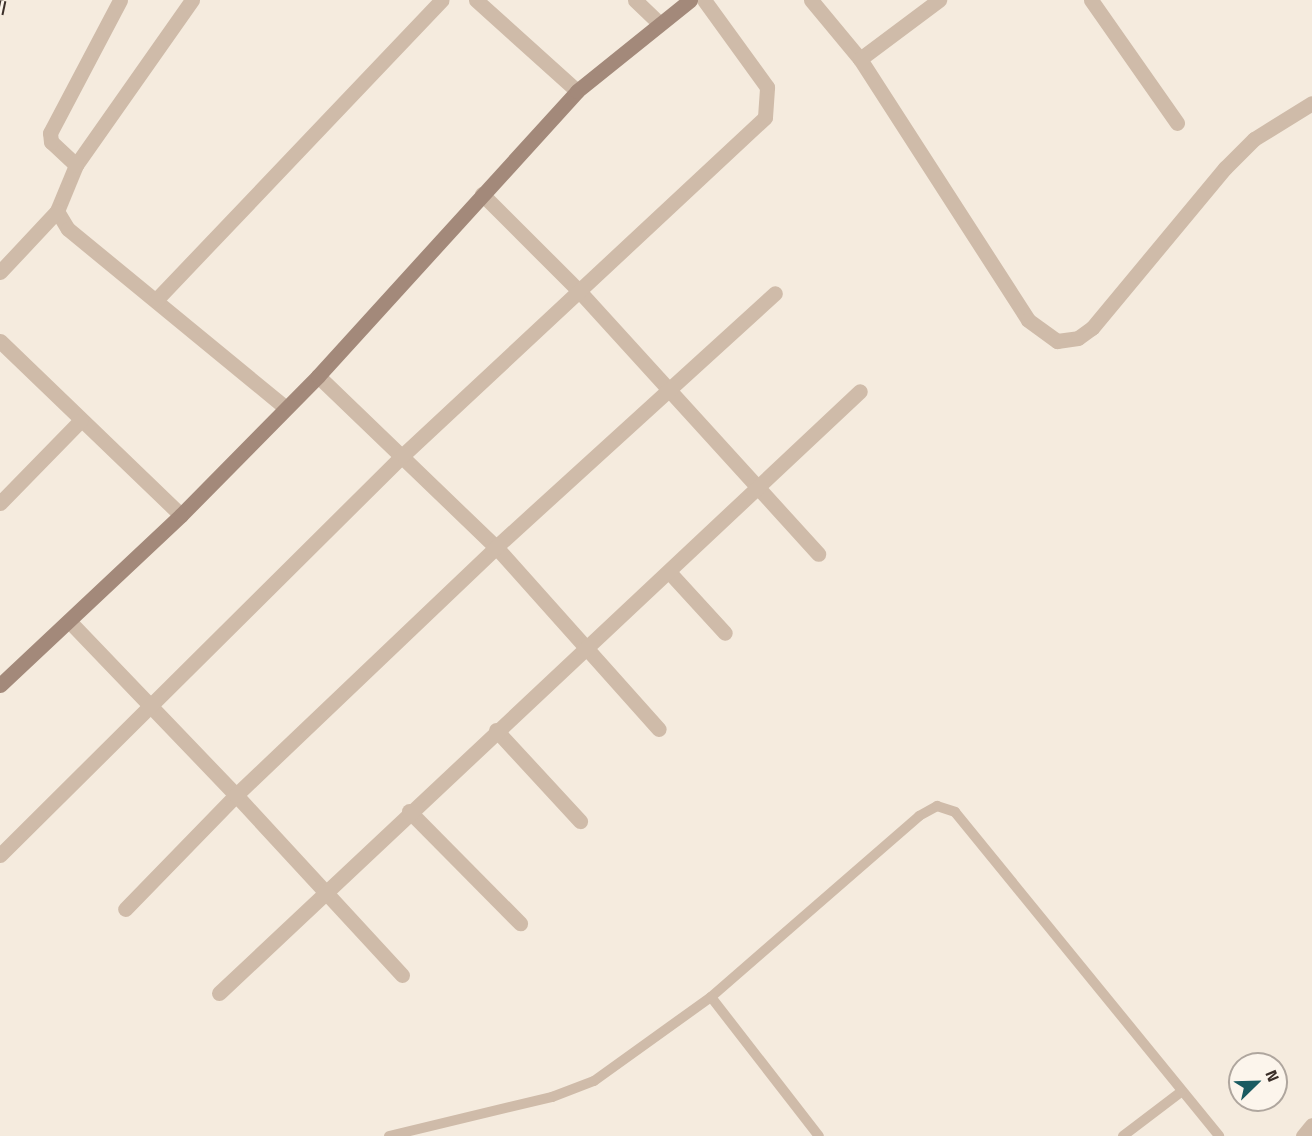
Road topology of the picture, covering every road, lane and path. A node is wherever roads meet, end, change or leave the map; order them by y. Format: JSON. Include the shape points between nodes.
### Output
{"nodes":[{"id":1,"x":120,"y":0,"type":"edge"},
{"id":2,"x":192,"y":0,"type":"edge"},
{"id":3,"x":442,"y":0,"type":"edge"},
{"id":4,"x":476,"y":0,"type":"edge"},
{"id":5,"x":635,"y":0,"type":"edge"},
{"id":6,"x":690,"y":0,"type":"edge"},
{"id":7,"x":704,"y":0,"type":"edge"},
{"id":8,"x":811,"y":0,"type":"edge"},
{"id":9,"x":939,"y":0,"type":"edge"},
{"id":10,"x":1091,"y":0,"type":"edge"},
{"id":11,"x":658,"y":22,"type":"junction"},
{"id":12,"x":860,"y":59,"type":"junction"},
{"id":13,"x":577,"y":91,"type":"junction"},
{"id":14,"x":1312,"y":104,"type":"edge"},
{"id":15,"x":1177,"y":123,"type":"dead end"},
{"id":16,"x":76,"y":165,"type":"junction"},
{"id":17,"x":482,"y":194,"type":"junction"},
{"id":18,"x":57,"y":211,"type":"junction"},
{"id":19,"x":0,"y":272,"type":"edge"},
{"id":20,"x":580,"y":292,"type":"junction"},
{"id":21,"x":775,"y":293,"type":"dead end"},
{"id":22,"x":156,"y":300,"type":"junction"},
{"id":23,"x":0,"y":341,"type":"edge"},
{"id":24,"x":318,"y":376,"type":"junction"},
{"id":25,"x":860,"y":391,"type":"dead end"},
{"id":26,"x":670,"y":393,"type":"junction"},
{"id":27,"x":285,"y":407,"type":"junction"},
{"id":28,"x":80,"y":421,"type":"junction"},
{"id":29,"x":403,"y":455,"type":"junction"},
{"id":30,"x":758,"y":491,"type":"junction"},
{"id":31,"x":0,"y":503,"type":"edge"},
{"id":32,"x":181,"y":515,"type":"junction"},
{"id":33,"x":496,"y":547,"type":"junction"},
{"id":34,"x":818,"y":554,"type":"dead end"},
{"id":35,"x":670,"y":573,"type":"junction"},
{"id":36,"x":70,"y":622,"type":"junction"},
{"id":37,"x":725,"y":633,"type":"dead end"},
{"id":38,"x":584,"y":648,"type":"junction"},
{"id":39,"x":0,"y":685,"type":"edge"},
{"id":40,"x":150,"y":707,"type":"junction"},
{"id":41,"x":659,"y":729,"type":"dead end"},
{"id":42,"x":496,"y":730,"type":"junction"},
{"id":43,"x":236,"y":795,"type":"junction"},
{"id":44,"x":409,"y":811,"type":"junction"},
{"id":45,"x":580,"y":821,"type":"dead end"},
{"id":46,"x":0,"y":855,"type":"edge"},
{"id":47,"x":324,"y":891,"type":"junction"},
{"id":48,"x":125,"y":909,"type":"dead end"},
{"id":49,"x":520,"y":923,"type":"dead end"},
{"id":50,"x":402,"y":975,"type":"dead end"},
{"id":51,"x":219,"y":993,"type":"dead end"},
{"id":52,"x":711,"y":997,"type":"junction"},
{"id":53,"x":1182,"y":1091,"type":"junction"},
{"id":54,"x":1312,"y":1125,"type":"edge"},
{"id":55,"x":389,"y":1136,"type":"edge"},
{"id":56,"x":819,"y":1136,"type":"edge"},
{"id":57,"x":1123,"y":1136,"type":"edge"},
{"id":58,"x":1219,"y":1136,"type":"edge"},
{"id":59,"x":1303,"y":1136,"type":"edge"}],
"edges":[{"from":1,"to":16,"type":"street","via":[[51,133],[51,142]]},
{"from":2,"to":16,"type":"street"},
{"from":3,"to":22,"type":"street"},
{"from":4,"to":13,"type":"street"},
{"from":5,"to":11,"type":"street"},
{"from":6,"to":11,"type":"street"},
{"from":7,"to":20,"type":"street","via":[[767,87],[765,117]]},
{"from":8,"to":12,"type":"street"},
{"from":9,"to":12,"type":"street"},
{"from":10,"to":15,"type":"street"},
{"from":11,"to":13,"type":"street"},
{"from":12,"to":14,"type":"street","via":[[970,236],[1039,332],[1057,341],[1078,338],[1092,328],[1225,168],[1254,140]]},
{"from":13,"to":17,"type":"street"},
{"from":16,"to":18,"type":"street","via":[[58,199]]},
{"from":17,"to":20,"type":"street"},
{"from":17,"to":24,"type":"street"},
{"from":18,"to":19,"type":"street"},
{"from":18,"to":22,"type":"street","via":[[68,229]]},
{"from":20,"to":26,"type":"street"},
{"from":20,"to":29,"type":"street"},
{"from":21,"to":26,"type":"street"},
{"from":22,"to":27,"type":"street"},
{"from":23,"to":28,"type":"street"},
{"from":24,"to":27,"type":"street"},
{"from":24,"to":29,"type":"street"},
{"from":25,"to":30,"type":"street"},
{"from":26,"to":30,"type":"street"},
{"from":26,"to":33,"type":"street"},
{"from":27,"to":32,"type":"street"},
{"from":28,"to":31,"type":"street"},
{"from":28,"to":32,"type":"street"},
{"from":29,"to":33,"type":"street"},
{"from":29,"to":40,"type":"street"},
{"from":30,"to":34,"type":"street"},
{"from":30,"to":35,"type":"street"},
{"from":32,"to":36,"type":"street"},
{"from":33,"to":38,"type":"street"},
{"from":33,"to":43,"type":"street"},
{"from":35,"to":37,"type":"street"},
{"from":35,"to":38,"type":"street"},
{"from":36,"to":39,"type":"street"},
{"from":36,"to":40,"type":"street"},
{"from":38,"to":41,"type":"street"},
{"from":38,"to":42,"type":"street"},
{"from":40,"to":43,"type":"street"},
{"from":40,"to":46,"type":"street"},
{"from":42,"to":44,"type":"street"},
{"from":42,"to":45,"type":"street"},
{"from":43,"to":47,"type":"street"},
{"from":43,"to":48,"type":"street"},
{"from":44,"to":47,"type":"street"},
{"from":44,"to":49,"type":"street"},
{"from":47,"to":50,"type":"street"},
{"from":47,"to":51,"type":"street"},
{"from":52,"to":53,"type":"lane","via":[[919,816],[945,806],[955,812]]},
{"from":52,"to":55,"type":"lane","via":[[594,1081],[573,1090]]},
{"from":52,"to":56,"type":"lane"},
{"from":53,"to":57,"type":"lane"},
{"from":53,"to":58,"type":"lane"},
{"from":54,"to":59,"type":"street"}]}
